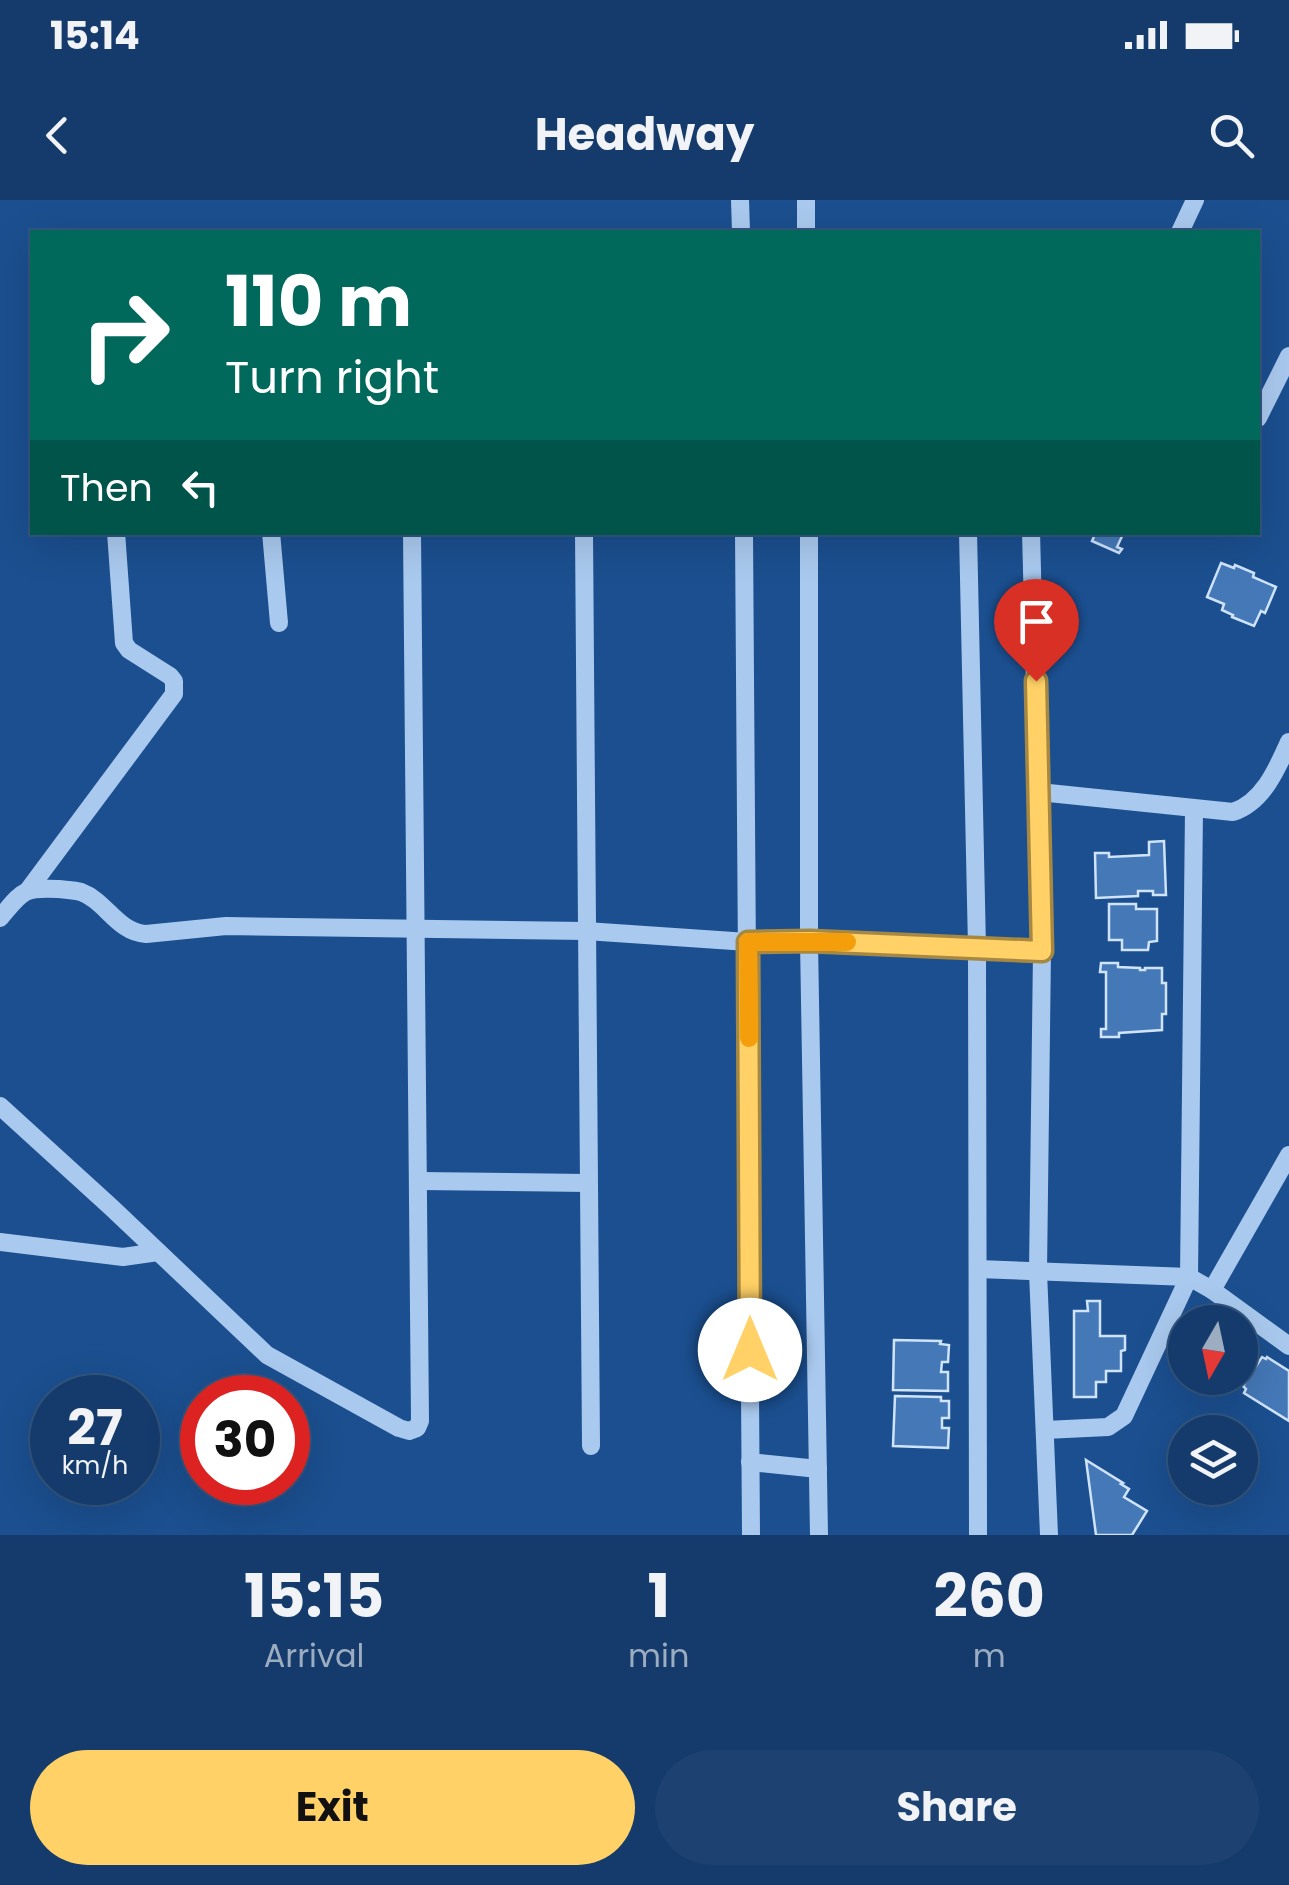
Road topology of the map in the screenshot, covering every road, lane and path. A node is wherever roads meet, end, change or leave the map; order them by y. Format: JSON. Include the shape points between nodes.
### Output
{"nodes":[{"id":1,"x":740,"y":200,"type":"edge"},
{"id":2,"x":806,"y":200,"type":"edge"},
{"id":3,"x":1195,"y":200,"type":"edge"},
{"id":4,"x":741,"y":230,"type":"edge"},
{"id":5,"x":806,"y":230,"type":"edge"},
{"id":6,"x":1181,"y":230,"type":"edge"},
{"id":7,"x":1289,"y":356,"type":"edge"},
{"id":8,"x":1260,"y":414,"type":"edge"},
{"id":9,"x":116,"y":535,"type":"edge"},
{"id":10,"x":271,"y":535,"type":"edge"},
{"id":11,"x":412,"y":535,"type":"edge"},
{"id":12,"x":584,"y":535,"type":"edge"},
{"id":13,"x":744,"y":535,"type":"edge"},
{"id":14,"x":809,"y":535,"type":"edge"},
{"id":15,"x":968,"y":535,"type":"edge"},
{"id":16,"x":1031,"y":535,"type":"edge"},
{"id":17,"x":279,"y":623,"type":"dead end"},
{"id":18,"x":1289,"y":742,"type":"edge"},
{"id":19,"x":1276,"y":775,"type":"edge"},
{"id":20,"x":1040,"y":792,"type":"junction"},
{"id":21,"x":1194,"y":808,"type":"junction"},
{"id":22,"x":29,"y":889,"type":"junction"},
{"id":23,"x":0,"y":918,"type":"edge"},
{"id":24,"x":418,"y":930,"type":"junction"},
{"id":25,"x":586,"y":931,"type":"junction"},
{"id":26,"x":810,"y":941,"type":"junction"},
{"id":27,"x":748,"y":942,"type":"junction"},
{"id":28,"x":977,"y":947,"type":"junction"},
{"id":29,"x":1042,"y":951,"type":"junction"},
{"id":30,"x":0,"y":1106,"type":"edge"},
{"id":31,"x":1289,"y":1154,"type":"edge"},
{"id":32,"x":419,"y":1181,"type":"junction"},
{"id":33,"x":588,"y":1183,"type":"junction"},
{"id":34,"x":0,"y":1242,"type":"edge"},
{"id":35,"x":158,"y":1252,"type":"junction"},
{"id":36,"x":978,"y":1269,"type":"junction"},
{"id":37,"x":1038,"y":1272,"type":"junction"},
{"id":38,"x":1189,"y":1277,"type":"junction"},
{"id":39,"x":1212,"y":1290,"type":"junction"},
{"id":40,"x":1289,"y":1346,"type":"edge"},
{"id":41,"x":1045,"y":1430,"type":"junction"},
{"id":42,"x":590,"y":1446,"type":"dead end"},
{"id":43,"x":750,"y":1462,"type":"junction"},
{"id":44,"x":818,"y":1469,"type":"junction"},
{"id":45,"x":751,"y":1535,"type":"edge"},
{"id":46,"x":819,"y":1535,"type":"edge"},
{"id":47,"x":978,"y":1535,"type":"edge"},
{"id":48,"x":1049,"y":1535,"type":"edge"}],
"edges":[{"from":1,"to":4,"type":"street"},
{"from":2,"to":5,"type":"street"},
{"from":3,"to":6,"type":"street"},
{"from":7,"to":8,"type":"street"},
{"from":9,"to":22,"type":"street","via":[[124,643],[170,676],[174,694]]},
{"from":10,"to":17,"type":"street"},
{"from":11,"to":24,"type":"street"},
{"from":12,"to":25,"type":"street"},
{"from":13,"to":27,"type":"street"},
{"from":14,"to":26,"type":"street"},
{"from":15,"to":28,"type":"street"},
{"from":16,"to":20,"type":"street"},
{"from":18,"to":19,"type":"street"},
{"from":19,"to":21,"type":"street","via":[[1245,808]]},
{"from":20,"to":21,"type":"street"},
{"from":20,"to":29,"type":"street"},
{"from":21,"to":38,"type":"street"},
{"from":22,"to":23,"type":"street"},
{"from":22,"to":24,"type":"street","via":[[81,892],[136,933],[226,926]]},
{"from":24,"to":25,"type":"street"},
{"from":24,"to":32,"type":"street"},
{"from":25,"to":27,"type":"street"},
{"from":25,"to":33,"type":"street"},
{"from":26,"to":27,"type":"street"},
{"from":26,"to":28,"type":"street"},
{"from":26,"to":44,"type":"street"},
{"from":27,"to":43,"type":"street"},
{"from":28,"to":29,"type":"street"},
{"from":28,"to":36,"type":"street"},
{"from":29,"to":37,"type":"street"},
{"from":30,"to":35,"type":"street"},
{"from":31,"to":39,"type":"street"},
{"from":32,"to":33,"type":"street"},
{"from":32,"to":35,"type":"street","via":[[420,1421],[409,1431],[276,1362]]},
{"from":33,"to":42,"type":"street"},
{"from":34,"to":35,"type":"street","via":[[123,1256]]},
{"from":36,"to":37,"type":"street"},
{"from":36,"to":47,"type":"street"},
{"from":37,"to":38,"type":"street"},
{"from":37,"to":41,"type":"street"},
{"from":38,"to":39,"type":"street"},
{"from":38,"to":41,"type":"street","via":[[1124,1416],[1108,1427]]},
{"from":39,"to":40,"type":"street"},
{"from":41,"to":48,"type":"street"},
{"from":43,"to":44,"type":"street"},
{"from":43,"to":45,"type":"street"},
{"from":44,"to":46,"type":"street"}]}
